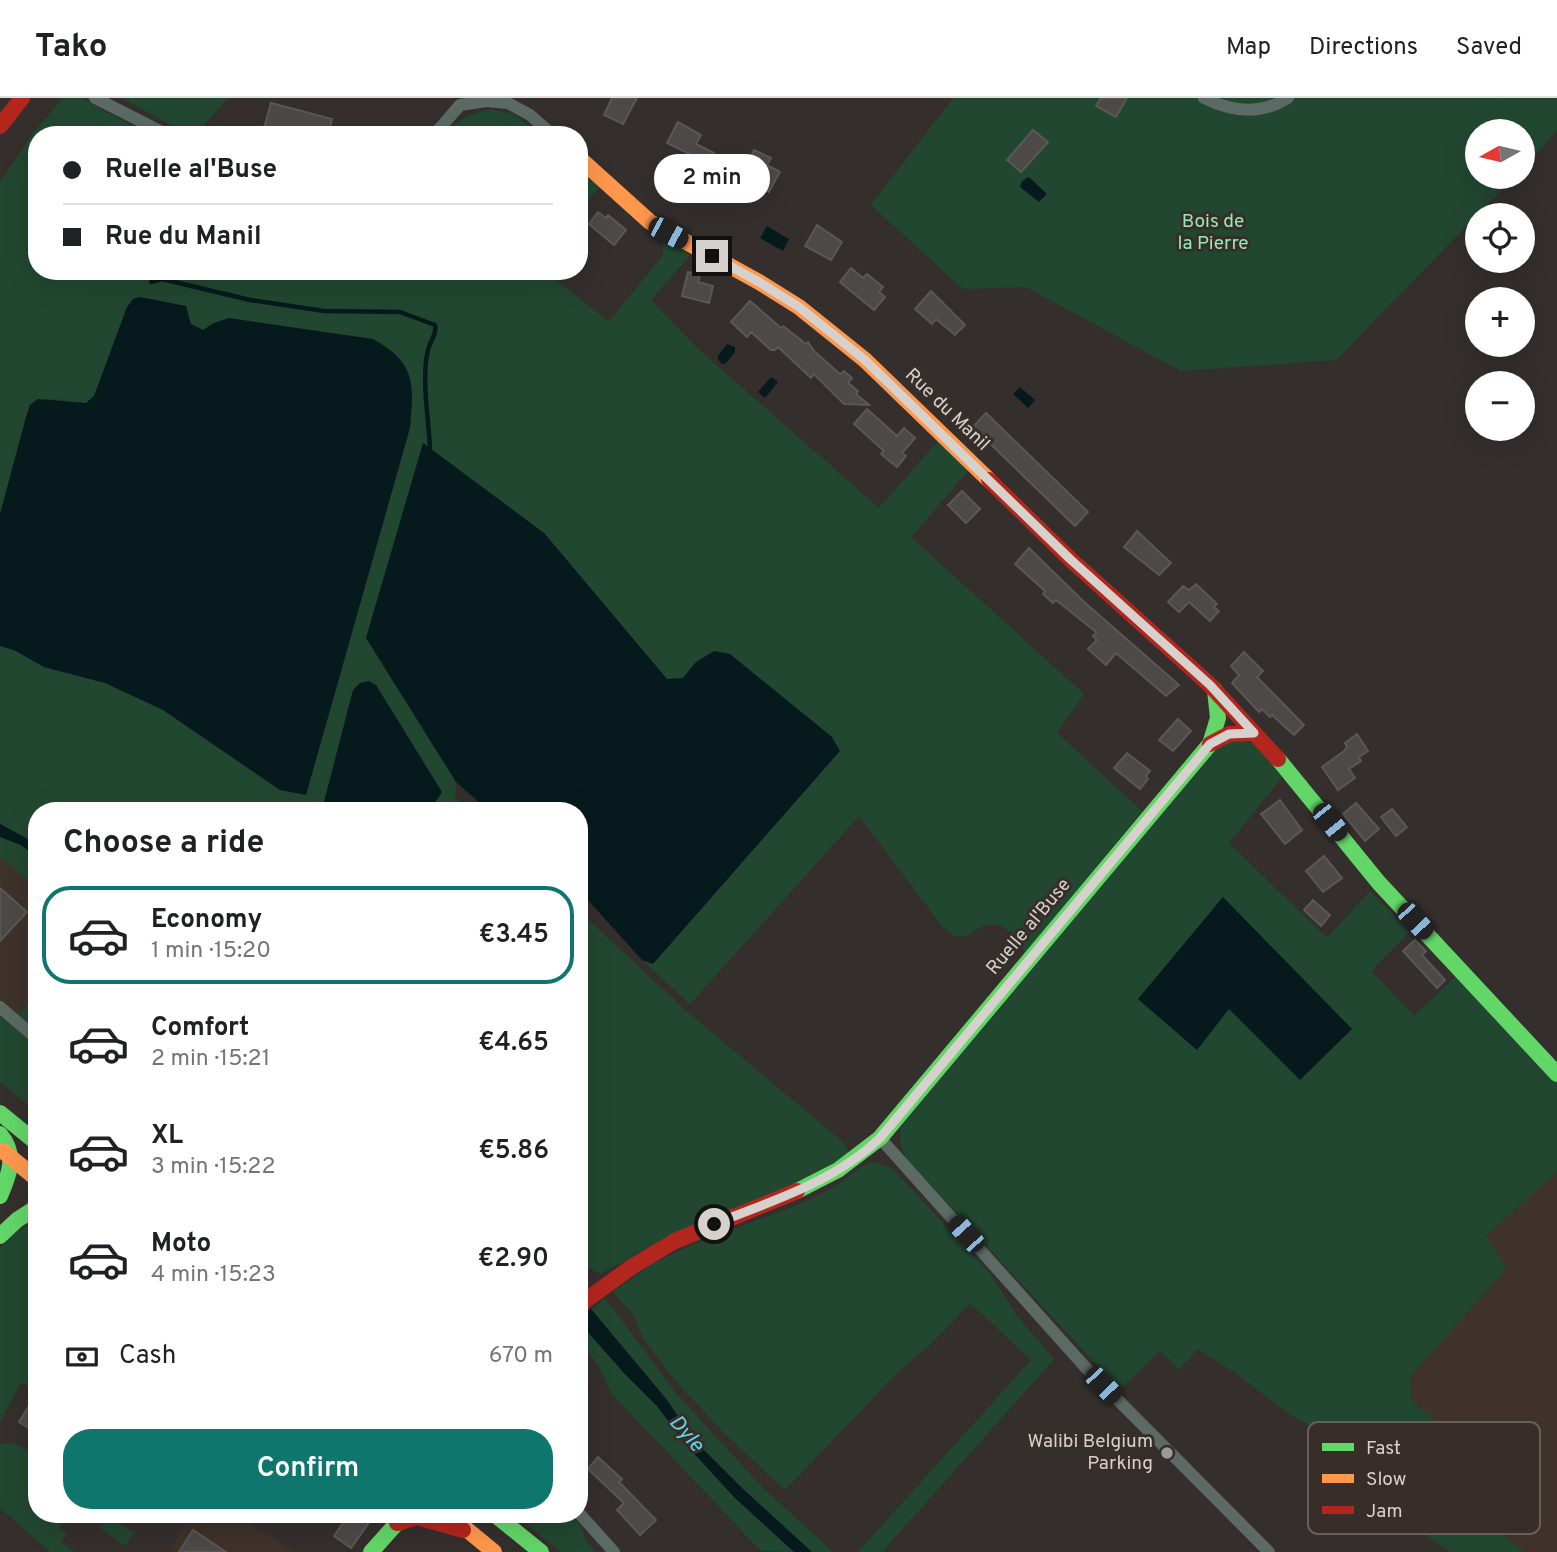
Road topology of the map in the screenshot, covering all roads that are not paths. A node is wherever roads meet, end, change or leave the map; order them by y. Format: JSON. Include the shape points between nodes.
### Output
{"nodes":[{"id":1,"x":22,"y":98,"type":"edge"},
{"id":2,"x":94,"y":98,"type":"edge"},
{"id":3,"x":1204,"y":98,"type":"edge"},
{"id":4,"x":1288,"y":98,"type":"edge"},
{"id":5,"x":461,"y":101,"type":"edge"},
{"id":6,"x":0,"y":126,"type":"edge"},
{"id":7,"x":151,"y":126,"type":"edge"},
{"id":8,"x":442,"y":126,"type":"edge"},
{"id":9,"x":543,"y":126,"type":"edge"},
{"id":10,"x":588,"y":166,"type":"edge"},
{"id":11,"x":1214,"y":690,"type":"junction"},
{"id":12,"x":1254,"y":733,"type":"junction"},
{"id":13,"x":1210,"y":744,"type":"junction"},
{"id":14,"x":0,"y":1007,"type":"edge"},
{"id":15,"x":28,"y":1031,"type":"edge"},
{"id":16,"x":1557,"y":1074,"type":"edge"},
{"id":17,"x":0,"y":1114,"type":"edge"},
{"id":18,"x":0,"y":1134,"type":"edge"},
{"id":19,"x":28,"y":1136,"type":"edge"},
{"id":20,"x":880,"y":1138,"type":"junction"},
{"id":21,"x":6,"y":1154,"type":"edge"},
{"id":22,"x":28,"y":1172,"type":"edge"},
{"id":23,"x":0,"y":1196,"type":"edge"},
{"id":24,"x":28,"y":1213,"type":"edge"},
{"id":25,"x":0,"y":1236,"type":"edge"},
{"id":26,"x":588,"y":1299,"type":"edge"},
{"id":27,"x":394,"y":1523,"type":"edge"},
{"id":28,"x":439,"y":1523,"type":"edge"},
{"id":29,"x":459,"y":1523,"type":"edge"},
{"id":30,"x":505,"y":1523,"type":"edge"},
{"id":31,"x":588,"y":1523,"type":"edge"},
{"id":32,"x":469,"y":1531,"type":"junction"},
{"id":33,"x":371,"y":1552,"type":"edge"},
{"id":34,"x":494,"y":1552,"type":"edge"},
{"id":35,"x":541,"y":1552,"type":"edge"},
{"id":36,"x":614,"y":1552,"type":"edge"},
{"id":37,"x":1269,"y":1552,"type":"edge"}],
"edges":[{"from":1,"to":6,"type":"main road"},
{"from":2,"to":7,"type":"street"},
{"from":3,"to":4,"type":"street","via":[[1244,110],[1266,108]]},
{"from":5,"to":8,"type":"street"},
{"from":5,"to":9,"type":"street","via":[[508,103]]},
{"from":10,"to":11,"type":"main road","name":"Rue du Manil","via":[[650,222],[799,307],[865,360],[1070,559]]},
{"from":11,"to":12,"type":"main road","name":"Rue du Manil"},
{"from":11,"to":13,"type":"main road","name":"Ruelle al'Buse","via":[[1218,718]]},
{"from":12,"to":13,"type":"main road","via":[[1229,734]]},
{"from":12,"to":16,"type":"main road","name":"Rue du Manil","via":[[1379,883]]},
{"from":13,"to":20,"type":"main road","name":"Ruelle al'Buse"},
{"from":14,"to":15,"type":"street"},
{"from":17,"to":19,"type":"main road"},
{"from":18,"to":21,"type":"main road","via":[[9,1143]]},
{"from":20,"to":26,"type":"main road","name":"Ruelle al'Buse","via":[[828,1177],[659,1249]]},
{"from":20,"to":37,"type":"street","via":[[1086,1368]]},
{"from":21,"to":22,"type":"main road"},
{"from":21,"to":23,"type":"main road"},
{"from":24,"to":25,"type":"main road"},
{"from":27,"to":33,"type":"main road"},
{"from":28,"to":32,"type":"main road"},
{"from":29,"to":32,"type":"main road"},
{"from":30,"to":35,"type":"main road"},
{"from":31,"to":36,"type":"street"},
{"from":32,"to":34,"type":"main road"}]}
